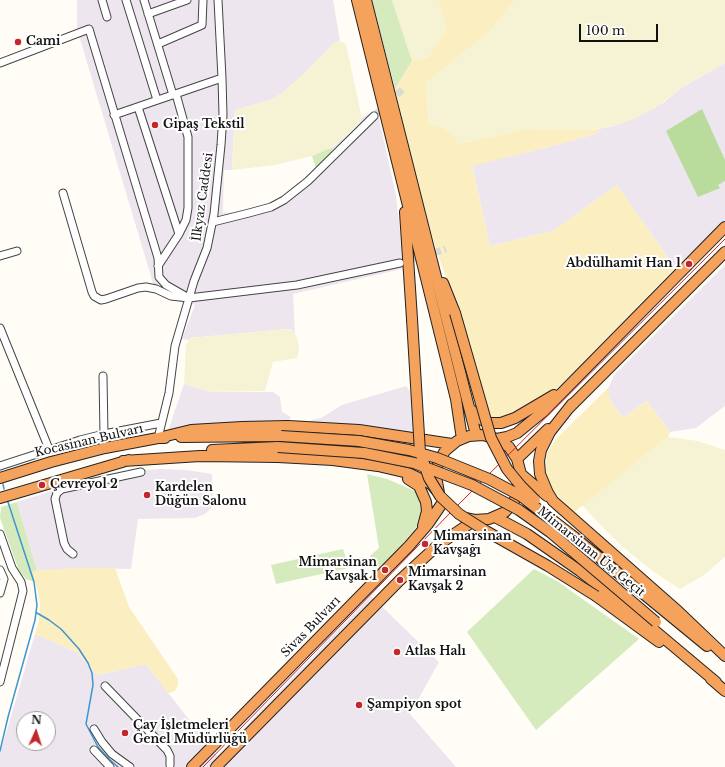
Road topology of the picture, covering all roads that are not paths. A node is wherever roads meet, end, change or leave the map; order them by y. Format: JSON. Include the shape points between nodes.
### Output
{"nodes":[{"id":1,"x":102,"y":0,"type":"edge"},
{"id":2,"x":126,"y":0,"type":"edge"},
{"id":3,"x":144,"y":0,"type":"edge"},
{"id":4,"x":187,"y":0,"type":"edge"},
{"id":5,"x":203,"y":0,"type":"edge"},
{"id":6,"x":218,"y":0,"type":"edge"},
{"id":7,"x":357,"y":0,"type":"edge"},
{"id":8,"x":366,"y":0,"type":"edge"},
{"id":9,"x":148,"y":14,"type":"junction"},
{"id":10,"x":107,"y":17,"type":"dead end"},
{"id":11,"x":158,"y":44,"type":"junction"},
{"id":12,"x":0,"y":63,"type":"edge"},
{"id":13,"x":222,"y":78,"type":"junction"},
{"id":14,"x":174,"y":94,"type":"junction"},
{"id":15,"x":157,"y":100,"type":"junction"},
{"id":16,"x":138,"y":107,"type":"junction"},
{"id":17,"x":114,"y":115,"type":"junction"},
{"id":18,"x":374,"y":116,"type":"tunnel mouth"},
{"id":19,"x":403,"y":187,"type":"junction"},
{"id":20,"x":62,"y":193,"type":"dead end"},
{"id":21,"x":213,"y":222,"type":"junction"},
{"id":22,"x":725,"y":227,"type":"edge"},
{"id":23,"x":179,"y":234,"type":"junction"},
{"id":24,"x":429,"y":247,"type":"junction"},
{"id":25,"x":17,"y":251,"type":"dead end"},
{"id":26,"x":725,"y":252,"type":"edge"},
{"id":27,"x":0,"y":256,"type":"edge"},
{"id":28,"x":400,"y":263,"type":"tunnel mouth"},
{"id":29,"x":158,"y":266,"type":"junction"},
{"id":30,"x":189,"y":298,"type":"junction"},
{"id":31,"x":0,"y":328,"type":"edge"},
{"id":32,"x":103,"y":376,"type":"dead end"},
{"id":33,"x":564,"y":389,"type":"junction"},
{"id":34,"x":572,"y":404,"type":"junction"},
{"id":35,"x":469,"y":408,"type":"junction"},
{"id":36,"x":162,"y":423,"type":"junction"},
{"id":37,"x":104,"y":434,"type":"junction"},
{"id":38,"x":476,"y":435,"type":"junction"},
{"id":39,"x":281,"y":436,"type":"joint"},
{"id":40,"x":158,"y":438,"type":"junction"},
{"id":41,"x":462,"y":439,"type":"junction"},
{"id":42,"x":496,"y":439,"type":"junction"},
{"id":43,"x":452,"y":444,"type":"junction"},
{"id":44,"x":49,"y":449,"type":"junction"},
{"id":45,"x":517,"y":459,"type":"junction"},
{"id":46,"x":123,"y":461,"type":"junction"},
{"id":47,"x":0,"y":466,"type":"edge"},
{"id":48,"x":378,"y":466,"type":"junction"},
{"id":49,"x":141,"y":472,"type":"dead end"},
{"id":50,"x":521,"y":474,"type":"junction"},
{"id":51,"x":0,"y":478,"type":"edge"},
{"id":52,"x":64,"y":479,"type":"junction"},
{"id":53,"x":69,"y":488,"type":"junction"},
{"id":54,"x":0,"y":498,"type":"edge"},
{"id":55,"x":441,"y":498,"type":"junction"},
{"id":56,"x":553,"y":501,"type":"junction"},
{"id":57,"x":495,"y":517,"type":"junction"},
{"id":58,"x":475,"y":520,"type":"junction"},
{"id":59,"x":0,"y":534,"type":"edge"},
{"id":60,"x":419,"y":535,"type":"junction"},
{"id":61,"x":573,"y":536,"type":"junction"},
{"id":62,"x":73,"y":554,"type":"dead end"},
{"id":63,"x":14,"y":571,"type":"junction"},
{"id":64,"x":1,"y":573,"type":"edge"},
{"id":65,"x":0,"y":593,"type":"edge"},
{"id":66,"x":725,"y":656,"type":"edge"},
{"id":67,"x":725,"y":662,"type":"edge"},
{"id":68,"x":0,"y":682,"type":"edge"},
{"id":69,"x":720,"y":682,"type":"edge"},
{"id":70,"x":105,"y":686,"type":"dead end"},
{"id":71,"x":725,"y":691,"type":"edge"},
{"id":72,"x":94,"y":729,"type":"dead end"},
{"id":73,"x":94,"y":750,"type":"dead end"},
{"id":74,"x":170,"y":766,"type":"edge"},
{"id":75,"x":110,"y":767,"type":"edge"},
{"id":76,"x":130,"y":767,"type":"edge"},
{"id":77,"x":192,"y":767,"type":"edge"},
{"id":78,"x":216,"y":767,"type":"edge"}],
"edges":[{"from":1,"to":10,"type":"street"},
{"from":2,"to":15,"type":"street"},
{"from":3,"to":9,"type":"street"},
{"from":4,"to":9,"type":"street"},
{"from":5,"to":11,"type":"street","via":[[202,25]]},
{"from":6,"to":13,"type":"street","name":"İlkyaz Caddesi"},
{"from":7,"to":19,"type":"highway"},
{"from":8,"to":24,"type":"highway"},
{"from":9,"to":11,"type":"street"},
{"from":11,"to":14,"type":"street"},
{"from":12,"to":17,"type":"street","via":[[89,29]]},
{"from":13,"to":14,"type":"street"},
{"from":13,"to":21,"type":"street","name":"İlkyaz Caddesi","via":[[222,130]]},
{"from":14,"to":15,"type":"street"},
{"from":14,"to":23,"type":"street","via":[[188,137],[188,208],[186,220]]},
{"from":15,"to":16,"type":"street"},
{"from":16,"to":17,"type":"street"},
{"from":16,"to":23,"type":"street"},
{"from":17,"to":29,"type":"street","via":[[158,258]]},
{"from":18,"to":21,"type":"street","via":[[308,181],[284,200],[249,214]]},
{"from":19,"to":41,"type":"highway","via":[[456,399]]},
{"from":19,"to":69,"type":"highway","bridge":true,"via":[[420,452],[429,478],[440,496],[459,514],[596,596]]},
{"from":20,"to":30,"type":"street","via":[[94,296],[106,299],[146,287],[171,296]]},
{"from":21,"to":30,"type":"street","name":"İlkyaz Caddesi","via":[[207,248]]},
{"from":22,"to":33,"type":"highway"},
{"from":23,"to":29,"type":"street"},
{"from":24,"to":35,"type":"highway"},
{"from":24,"to":61,"type":"highway","bridge":true,"via":[[455,313],[491,438],[507,469],[521,486]]},
{"from":25,"to":27,"type":"street"},
{"from":26,"to":34,"type":"highway"},
{"from":28,"to":30,"type":"street","via":[[297,285]]},
{"from":29,"to":30,"type":"street","via":[[162,281]]},
{"from":30,"to":36,"type":"street","name":"İlkyaz Caddesi","via":[[175,346]]},
{"from":31,"to":44,"type":"street"},
{"from":32,"to":37,"type":"street"},
{"from":33,"to":35,"type":"highway","via":[[515,418],[501,423],[482,420]]},
{"from":33,"to":42,"type":"highway","via":[[544,411],[521,430]]},
{"from":34,"to":45,"type":"highway"},
{"from":34,"to":56,"type":"highway","via":[[550,432],[540,456],[542,481]]},
{"from":35,"to":38,"type":"highway"},
{"from":36,"to":37,"type":"street"},
{"from":36,"to":40,"type":"street","name":"İlkyaz Caddesi"},
{"from":37,"to":44,"type":"street"},
{"from":38,"to":41,"type":"highway"},
{"from":38,"to":42,"type":"highway"},
{"from":39,"to":40,"type":"highway","name":"Kocasinan Bulvarı"},
{"from":39,"to":61,"type":"highway","name":"Mimarsinan Üst Geçit","bridge":true,"via":[[358,441],[437,458],[489,479],[521,496]]},
{"from":40,"to":43,"type":"highway","via":[[191,430],[288,426],[359,430]]},
{"from":40,"to":51,"type":"highway","name":"Kocasinan Bulvarı","via":[[79,454]]},
{"from":41,"to":43,"type":"highway"},
{"from":42,"to":45,"type":"highway","via":[[509,448]]},
{"from":43,"to":55,"type":"highway","via":[[440,458],[437,467],[436,485]]},
{"from":44,"to":47,"type":"street"},
{"from":45,"to":50,"type":"highway"},
{"from":46,"to":48,"type":"highway","via":[[200,456],[278,457]]},
{"from":46,"to":52,"type":"highway"},
{"from":46,"to":69,"type":"highway","name":"Mimarsinan Üst Geçit","bridge":true,"via":[[199,450],[278,447],[364,453],[414,463],[472,485],[519,510],[550,532],[656,622]]},
{"from":48,"to":55,"type":"highway","via":[[408,473],[431,484]]},
{"from":48,"to":60,"type":"highway","via":[[412,481],[422,491],[427,511]]},
{"from":49,"to":53,"type":"street"},
{"from":50,"to":56,"type":"highway"},
{"from":50,"to":57,"type":"highway","via":[[518,495],[508,508]]},
{"from":52,"to":53,"type":"street"},
{"from":52,"to":54,"type":"highway"},
{"from":53,"to":62,"type":"street","via":[[60,490],[55,499],[64,543]]},
{"from":55,"to":58,"type":"highway","via":[[456,514]]},
{"from":55,"to":60,"type":"highway","name":"Sivas Bulvarı"},
{"from":56,"to":66,"type":"highway"},
{"from":57,"to":58,"type":"highway","via":[[489,520]]},
{"from":57,"to":69,"type":"highway","via":[[527,534],[580,571]]},
{"from":58,"to":78,"type":"highway","via":[[438,545],[416,564]]},
{"from":59,"to":63,"type":"street"},
{"from":60,"to":77,"type":"highway","name":"Sivas Bulvarı"},
{"from":61,"to":67,"type":"highway"},
{"from":63,"to":64,"type":"street"},
{"from":63,"to":68,"type":"street","via":[[22,582],[23,594]]},
{"from":64,"to":65,"type":"street","via":[[4,579]]},
{"from":69,"to":71,"type":"highway"},
{"from":70,"to":74,"type":"street","via":[[167,750]]},
{"from":72,"to":76,"type":"street","via":[[112,754]]},
{"from":73,"to":75,"type":"street"}]}
